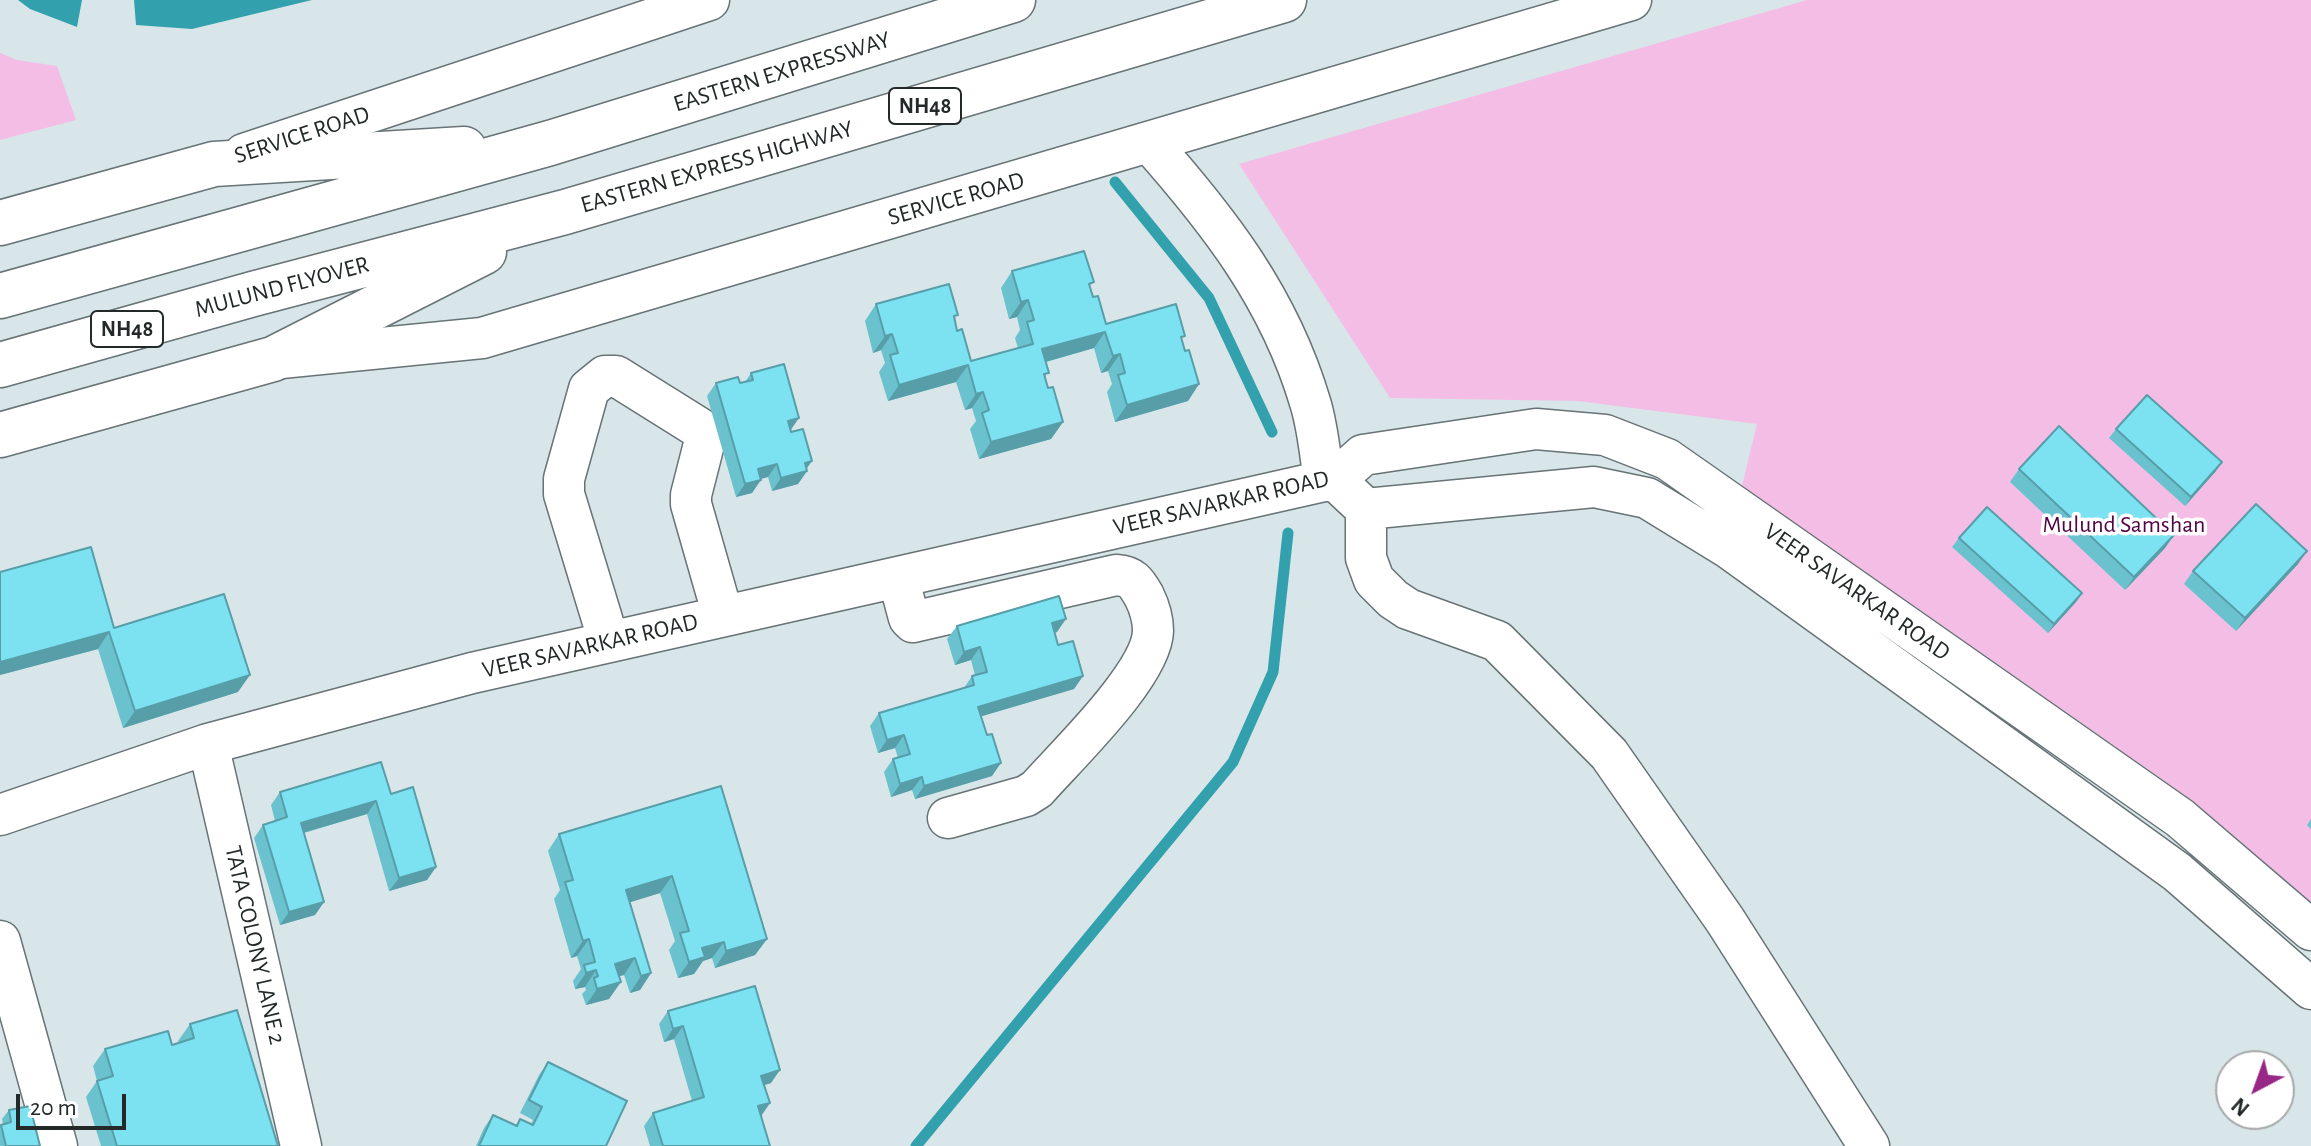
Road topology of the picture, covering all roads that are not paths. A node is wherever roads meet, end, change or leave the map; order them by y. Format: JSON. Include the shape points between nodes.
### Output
{"nodes":[{"id":1,"x":709,"y":0,"type":"edge"},
{"id":2,"x":1013,"y":0,"type":"edge"},
{"id":3,"x":1284,"y":0,"type":"edge"},
{"id":4,"x":1631,"y":0,"type":"edge"},
{"id":5,"x":1149,"y":142,"type":"junction"},
{"id":6,"x":550,"y":143,"type":"junction"},
{"id":7,"x":214,"y":164,"type":"junction"},
{"id":8,"x":565,"y":212,"type":"junction"},
{"id":9,"x":0,"y":223,"type":"edge"},
{"id":10,"x":0,"y":296,"type":"edge"},
{"id":11,"x":273,"y":359,"type":"junction"},
{"id":12,"x":0,"y":365,"type":"edge"},
{"id":13,"x":0,"y":435,"type":"edge"},
{"id":14,"x":1329,"y":480,"type":"junction"},
{"id":15,"x":1366,"y":509,"type":"junction"},
{"id":16,"x":1009,"y":552,"type":"junction"},
{"id":17,"x":943,"y":566,"type":"junction"},
{"id":18,"x":898,"y":577,"type":"junction"},
{"id":19,"x":1021,"y":599,"type":"junction"},
{"id":20,"x":953,"y":613,"type":"junction"},
{"id":21,"x":723,"y":616,"type":"junction"},
{"id":22,"x":609,"y":642,"type":"junction"},
{"id":23,"x":208,"y":744,"type":"junction"},
{"id":24,"x":0,"y":815,"type":"edge"},
{"id":25,"x":948,"y":818,"type":"dead end"},
{"id":26,"x":2310,"y":929,"type":"edge"},
{"id":27,"x":0,"y":941,"type":"edge"},
{"id":28,"x":2279,"y":961,"type":"junction"},
{"id":29,"x":2311,"y":989,"type":"edge"},
{"id":30,"x":57,"y":1146,"type":"edge"},
{"id":31,"x":301,"y":1146,"type":"edge"},
{"id":32,"x":1869,"y":1146,"type":"edge"}],
"edges":[{"from":1,"to":7,"type":"street","name":"SERVICE ROAD"},
{"from":2,"to":6,"type":"highway","name":"EASTERN EXPRESSWAY"},
{"from":3,"to":8,"type":"highway","name":"EASTERN EXPRESS HIGHWAY","number":"NH48"},
{"from":4,"to":5,"type":"street","name":"SERVICE ROAD"},
{"from":5,"to":11,"type":"street","name":"SERVICE ROAD","via":[[482,338]]},
{"from":5,"to":14,"type":"street","via":[[1204,204],[1250,270],[1285,334],[1311,404]]},
{"from":6,"to":7,"type":"highway"},
{"from":6,"to":10,"type":"highway"},
{"from":7,"to":9,"type":"highway"},
{"from":8,"to":11,"type":"highway"},
{"from":8,"to":12,"type":"highway","name":"MULUND FLYOVER","number":"NH48"},
{"from":11,"to":13,"type":"highway"},
{"from":14,"to":15,"type":"street"},
{"from":14,"to":16,"type":"street","name":"VEER SAVARKAR ROAD"},
{"from":14,"to":26,"type":"street","name":"VEER SAVARKAR ROAD","via":[[1363,455],[1536,429],[1605,435],[1667,459],[2180,818]]},
{"from":15,"to":28,"type":"street","via":[[1594,487],[1647,498],[1730,549],[2177,872]]},
{"from":15,"to":32,"type":"street","via":[[1366,558],[1374,580],[1408,609],[1497,641],[1609,754],[1725,920]]},
{"from":16,"to":17,"type":"street","name":"VEER SAVARKAR ROAD"},
{"from":16,"to":19,"type":"street"},
{"from":17,"to":18,"type":"street","name":"VEER SAVARKAR ROAD"},
{"from":17,"to":20,"type":"street"},
{"from":18,"to":20,"type":"street","via":[[913,622]]},
{"from":18,"to":21,"type":"street","name":"VEER SAVARKAR ROAD"},
{"from":19,"to":20,"type":"street"},
{"from":19,"to":25,"type":"street","via":[[1127,576],[1136,581],[1149,605],[1153,633],[1139,670],[1037,789]]},
{"from":21,"to":22,"type":"street","name":"VEER SAVARKAR ROAD"},
{"from":21,"to":22,"type":"street","via":[[691,504],[704,431],[616,376],[605,376],[589,389],[564,494]]},
{"from":22,"to":23,"type":"street","name":"VEER SAVARKAR ROAD"},
{"from":23,"to":24,"type":"street","name":"VEER SAVARKAR ROAD"},
{"from":23,"to":31,"type":"street","name":"TATA COLONY LANE 2"},
{"from":26,"to":28,"type":"street"},
{"from":27,"to":30,"type":"street"},
{"from":28,"to":29,"type":"street"}]}
